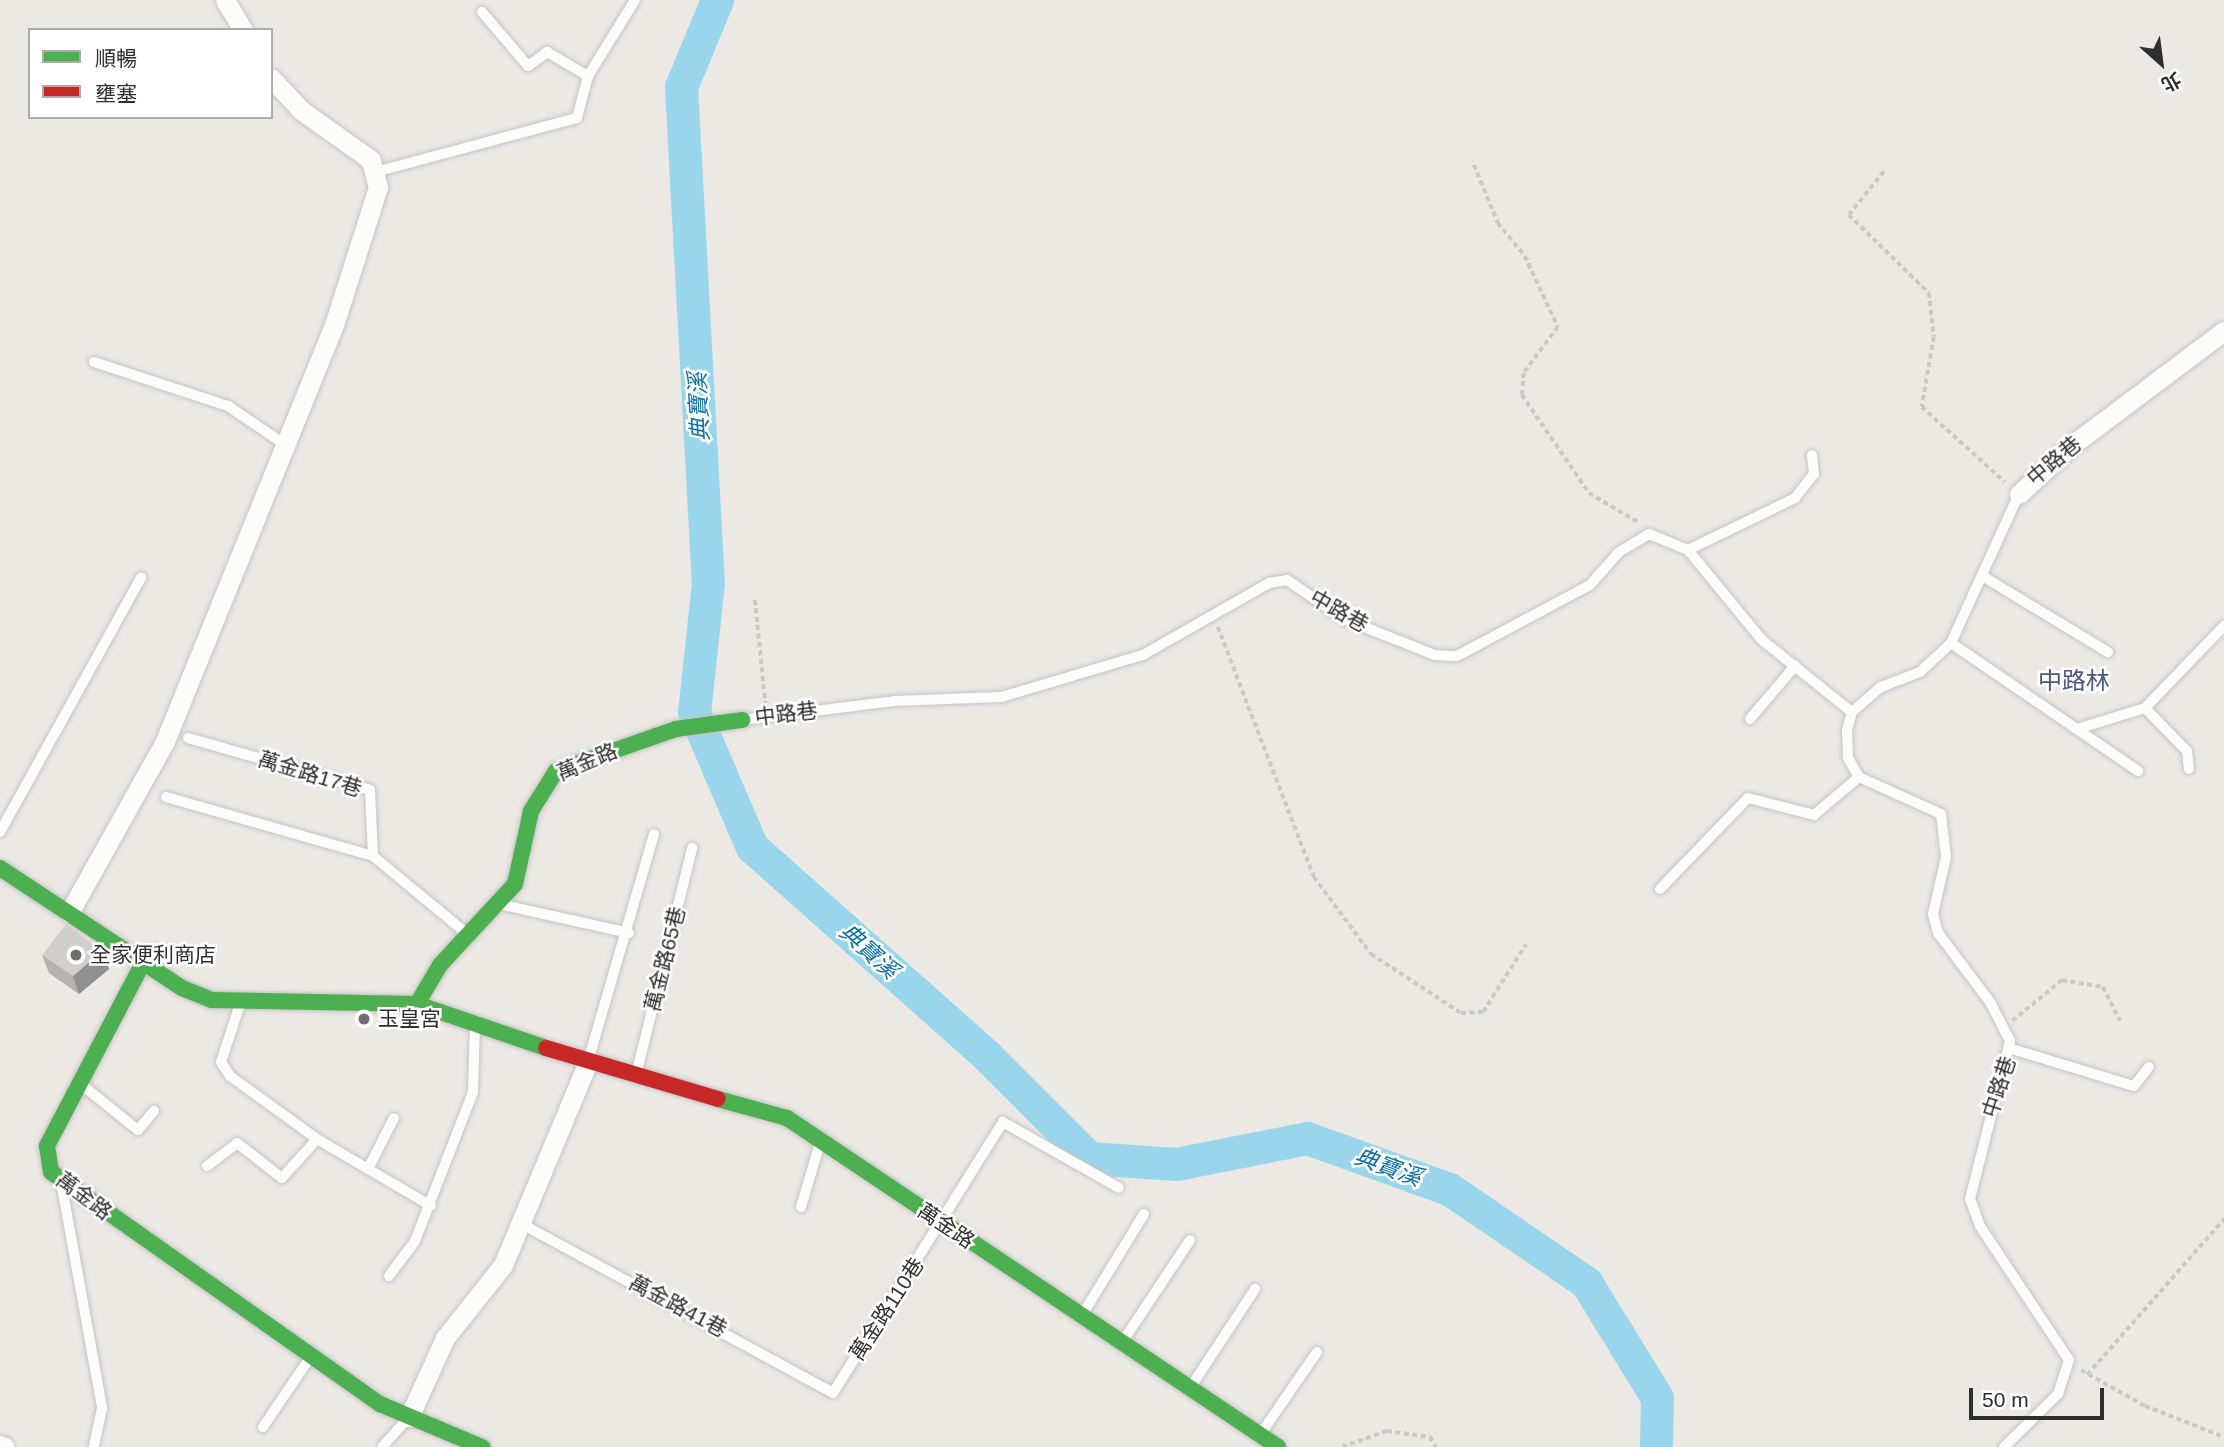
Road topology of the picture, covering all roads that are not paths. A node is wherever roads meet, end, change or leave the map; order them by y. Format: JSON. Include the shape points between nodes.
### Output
{"nodes":[{"id":1,"x":225,"y":0,"type":"edge"},
{"id":2,"x":635,"y":0,"type":"edge"},
{"id":3,"x":482,"y":12,"type":"dead end"},
{"id":4,"x":242,"y":28,"type":"edge"},
{"id":5,"x":588,"y":76,"type":"junction"},
{"id":6,"x":273,"y":80,"type":"edge"},
{"id":7,"x":379,"y":171,"type":"junction"},
{"id":8,"x":2224,"y":331,"type":"edge"},
{"id":9,"x":94,"y":362,"type":"dead end"},
{"id":10,"x":284,"y":444,"type":"junction"},
{"id":11,"x":1812,"y":455,"type":"dead end"},
{"id":12,"x":2019,"y":494,"type":"joint"},
{"id":13,"x":1688,"y":550,"type":"junction"},
{"id":14,"x":141,"y":578,"type":"dead end"},
{"id":15,"x":1984,"y":578,"type":"junction"},
{"id":16,"x":2224,"y":626,"type":"edge"},
{"id":17,"x":1951,"y":643,"type":"junction"},
{"id":18,"x":2108,"y":652,"type":"dead end"},
{"id":19,"x":1795,"y":666,"type":"junction"},
{"id":20,"x":2145,"y":708,"type":"junction"},
{"id":21,"x":1852,"y":712,"type":"junction"},
{"id":22,"x":1750,"y":719,"type":"dead end"},
{"id":23,"x":742,"y":720,"type":"joint"},
{"id":24,"x":2077,"y":729,"type":"junction"},
{"id":25,"x":188,"y":738,"type":"dead end"},
{"id":26,"x":2189,"y":769,"type":"dead end"},
{"id":27,"x":2138,"y":771,"type":"dead end"},
{"id":28,"x":1859,"y":776,"type":"junction"},
{"id":29,"x":166,"y":797,"type":"dead end"},
{"id":30,"x":0,"y":832,"type":"edge"},
{"id":31,"x":654,"y":834,"type":"dead end"},
{"id":32,"x":692,"y":848,"type":"dead end"},
{"id":33,"x":373,"y":856,"type":"junction"},
{"id":34,"x":0,"y":868,"type":"edge"},
{"id":35,"x":1660,"y":889,"type":"dead end"},
{"id":36,"x":502,"y":905,"type":"junction"},
{"id":37,"x":69,"y":913,"type":"junction"},
{"id":38,"x":467,"y":933,"type":"junction"},
{"id":39,"x":629,"y":933,"type":"junction"},
{"id":40,"x":144,"y":961,"type":"junction"},
{"id":41,"x":242,"y":1002,"type":"junction"},
{"id":42,"x":417,"y":1004,"type":"junction"},
{"id":43,"x":475,"y":1026,"type":"junction"},
{"id":44,"x":2012,"y":1049,"type":"junction"},
{"id":45,"x":588,"y":1062,"type":"junction"},
{"id":46,"x":2149,"y":1067,"type":"dead end"},
{"id":47,"x":637,"y":1071,"type":"junction"},
{"id":48,"x":77,"y":1081,"type":"junction"},
{"id":49,"x":154,"y":1111,"type":"dead end"},
{"id":50,"x":394,"y":1118,"type":"dead end"},
{"id":51,"x":317,"y":1139,"type":"junction"},
{"id":52,"x":821,"y":1139,"type":"junction"},
{"id":53,"x":207,"y":1167,"type":"dead end"},
{"id":54,"x":368,"y":1169,"type":"junction"},
{"id":55,"x":62,"y":1183,"type":"junction"},
{"id":56,"x":1119,"y":1188,"type":"dead end"},
{"id":57,"x":431,"y":1206,"type":"junction"},
{"id":58,"x":801,"y":1207,"type":"dead end"},
{"id":59,"x":1144,"y":1214,"type":"dead end"},
{"id":60,"x":520,"y":1223,"type":"junction"},
{"id":61,"x":942,"y":1224,"type":"junction"},
{"id":62,"x":1190,"y":1240,"type":"dead end"},
{"id":63,"x":389,"y":1276,"type":"dead end"},
{"id":64,"x":1255,"y":1289,"type":"dead end"},
{"id":65,"x":1083,"y":1315,"type":"junction"},
{"id":66,"x":1123,"y":1340,"type":"junction"},
{"id":67,"x":1317,"y":1352,"type":"dead end"},
{"id":68,"x":311,"y":1356,"type":"junction"},
{"id":69,"x":1191,"y":1387,"type":"junction"},
{"id":70,"x":833,"y":1393,"type":"joint"},
{"id":71,"x":409,"y":1417,"type":"junction"},
{"id":72,"x":263,"y":1427,"type":"dead end"},
{"id":73,"x":1260,"y":1435,"type":"junction"},
{"id":74,"x":0,"y":1444,"type":"edge"},
{"id":75,"x":5,"y":1447,"type":"edge"},
{"id":76,"x":94,"y":1447,"type":"edge"},
{"id":77,"x":382,"y":1447,"type":"edge"},
{"id":78,"x":482,"y":1447,"type":"edge"},
{"id":79,"x":1278,"y":1447,"type":"edge"},
{"id":80,"x":2004,"y":1447,"type":"edge"}],
"edges":[{"from":1,"to":4,"type":"street"},
{"from":2,"to":5,"type":"lane"},
{"from":3,"to":5,"type":"lane","via":[[528,66],[548,52]]},
{"from":5,"to":7,"type":"lane","via":[[578,118]]},
{"from":6,"to":7,"type":"street","via":[[302,111]]},
{"from":7,"to":10,"type":"street","via":[[334,325]]},
{"from":8,"to":12,"type":"street","name":"中路巷","via":[[2072,444]]},
{"from":9,"to":10,"type":"lane","via":[[228,406]]},
{"from":10,"to":37,"type":"street","via":[[165,741]]},
{"from":11,"to":13,"type":"lane","via":[[1814,474],[1795,498]]},
{"from":12,"to":15,"type":"lane","name":"中路巷"},
{"from":13,"to":19,"type":"lane","via":[[1762,640]]},
{"from":13,"to":23,"type":"lane","name":"中路巷","via":[[1648,534],[1619,552],[1590,585],[1457,656],[1435,655],[1344,618],[1287,580],[1269,583],[1143,655],[1001,697],[894,701]]},
{"from":14,"to":30,"type":"lane"},
{"from":15,"to":17,"type":"lane","name":"中路巷"},
{"from":15,"to":18,"type":"lane"},
{"from":16,"to":20,"type":"lane"},
{"from":17,"to":21,"type":"lane","name":"中路巷","via":[[1920,672],[1881,687]]},
{"from":17,"to":24,"type":"lane"},
{"from":19,"to":21,"type":"lane"},
{"from":19,"to":22,"type":"lane"},
{"from":20,"to":24,"type":"lane"},
{"from":20,"to":26,"type":"lane","via":[[2187,751]]},
{"from":21,"to":28,"type":"lane","via":[[1848,758]]},
{"from":23,"to":36,"type":"street","name":"萬金路","via":[[676,729],[556,771],[540,788],[515,884]]},
{"from":24,"to":27,"type":"lane"},
{"from":25,"to":33,"type":"lane","name":"萬金路17巷","via":[[370,790]]},
{"from":28,"to":35,"type":"lane","via":[[1814,815],[1748,799]]},
{"from":28,"to":44,"type":"lane","name":"中路巷","via":[[1941,814],[1946,857],[1933,914],[1938,933],[2006,1027]]},
{"from":29,"to":33,"type":"lane"},
{"from":31,"to":39,"type":"lane"},
{"from":32,"to":47,"type":"lane","name":"萬金路65巷"},
{"from":33,"to":38,"type":"lane"},
{"from":34,"to":37,"type":"street","name":"萬金路"},
{"from":36,"to":38,"type":"street","name":"萬金路"},
{"from":36,"to":39,"type":"lane"},
{"from":37,"to":40,"type":"street","name":"萬金路"},
{"from":38,"to":42,"type":"street","name":"萬金路"},
{"from":39,"to":45,"type":"lane"},
{"from":40,"to":41,"type":"street","name":"萬金路","via":[[182,988]]},
{"from":40,"to":48,"type":"street","name":"萬金路"},
{"from":41,"to":42,"type":"street","name":"萬金路","via":[[390,999]]},
{"from":41,"to":51,"type":"lane","via":[[223,1069]]},
{"from":42,"to":43,"type":"street","name":"萬金路"},
{"from":43,"to":45,"type":"street","name":"萬金路"},
{"from":43,"to":57,"type":"lane","via":[[473,1092]]},
{"from":44,"to":46,"type":"lane","via":[[2134,1086]]},
{"from":44,"to":80,"type":"lane","name":"中路巷","via":[[1975,1163],[1970,1199],[1980,1226],[2069,1360],[2058,1394]]},
{"from":45,"to":47,"type":"street","name":"萬金路"},
{"from":45,"to":60,"type":"street"},
{"from":47,"to":52,"type":"street","name":"萬金路","via":[[787,1118]]},
{"from":48,"to":49,"type":"lane","via":[[138,1130]]},
{"from":48,"to":55,"type":"street","name":"萬金路","via":[[45,1159]]},
{"from":50,"to":54,"type":"lane"},
{"from":51,"to":53,"type":"lane","via":[[282,1178],[237,1143]]},
{"from":51,"to":54,"type":"lane"},
{"from":52,"to":58,"type":"lane"},
{"from":52,"to":61,"type":"street","name":"萬金路"},
{"from":54,"to":57,"type":"lane"},
{"from":55,"to":68,"type":"street","name":"萬金路"},
{"from":55,"to":76,"type":"lane","via":[[102,1408]]},
{"from":56,"to":61,"type":"lane","name":"萬金路110巷","via":[[1003,1122]]},
{"from":57,"to":63,"type":"lane"},
{"from":59,"to":65,"type":"lane"},
{"from":60,"to":70,"type":"lane","name":"萬金路41巷"},
{"from":60,"to":71,"type":"street","via":[[503,1265],[445,1338]]},
{"from":61,"to":65,"type":"street","name":"萬金路"},
{"from":61,"to":70,"type":"lane","name":"萬金路110巷"},
{"from":62,"to":66,"type":"lane"},
{"from":64,"to":69,"type":"lane"},
{"from":65,"to":66,"type":"street","name":"萬金路"},
{"from":66,"to":69,"type":"street","name":"萬金路"},
{"from":67,"to":73,"type":"lane"},
{"from":68,"to":71,"type":"street","name":"萬金路"},
{"from":68,"to":72,"type":"lane"},
{"from":69,"to":73,"type":"street","name":"萬金路"},
{"from":71,"to":77,"type":"lane"},
{"from":71,"to":78,"type":"street","name":"萬金路"},
{"from":73,"to":79,"type":"street","name":"萬金路"},
{"from":74,"to":75,"type":"street"}]}
